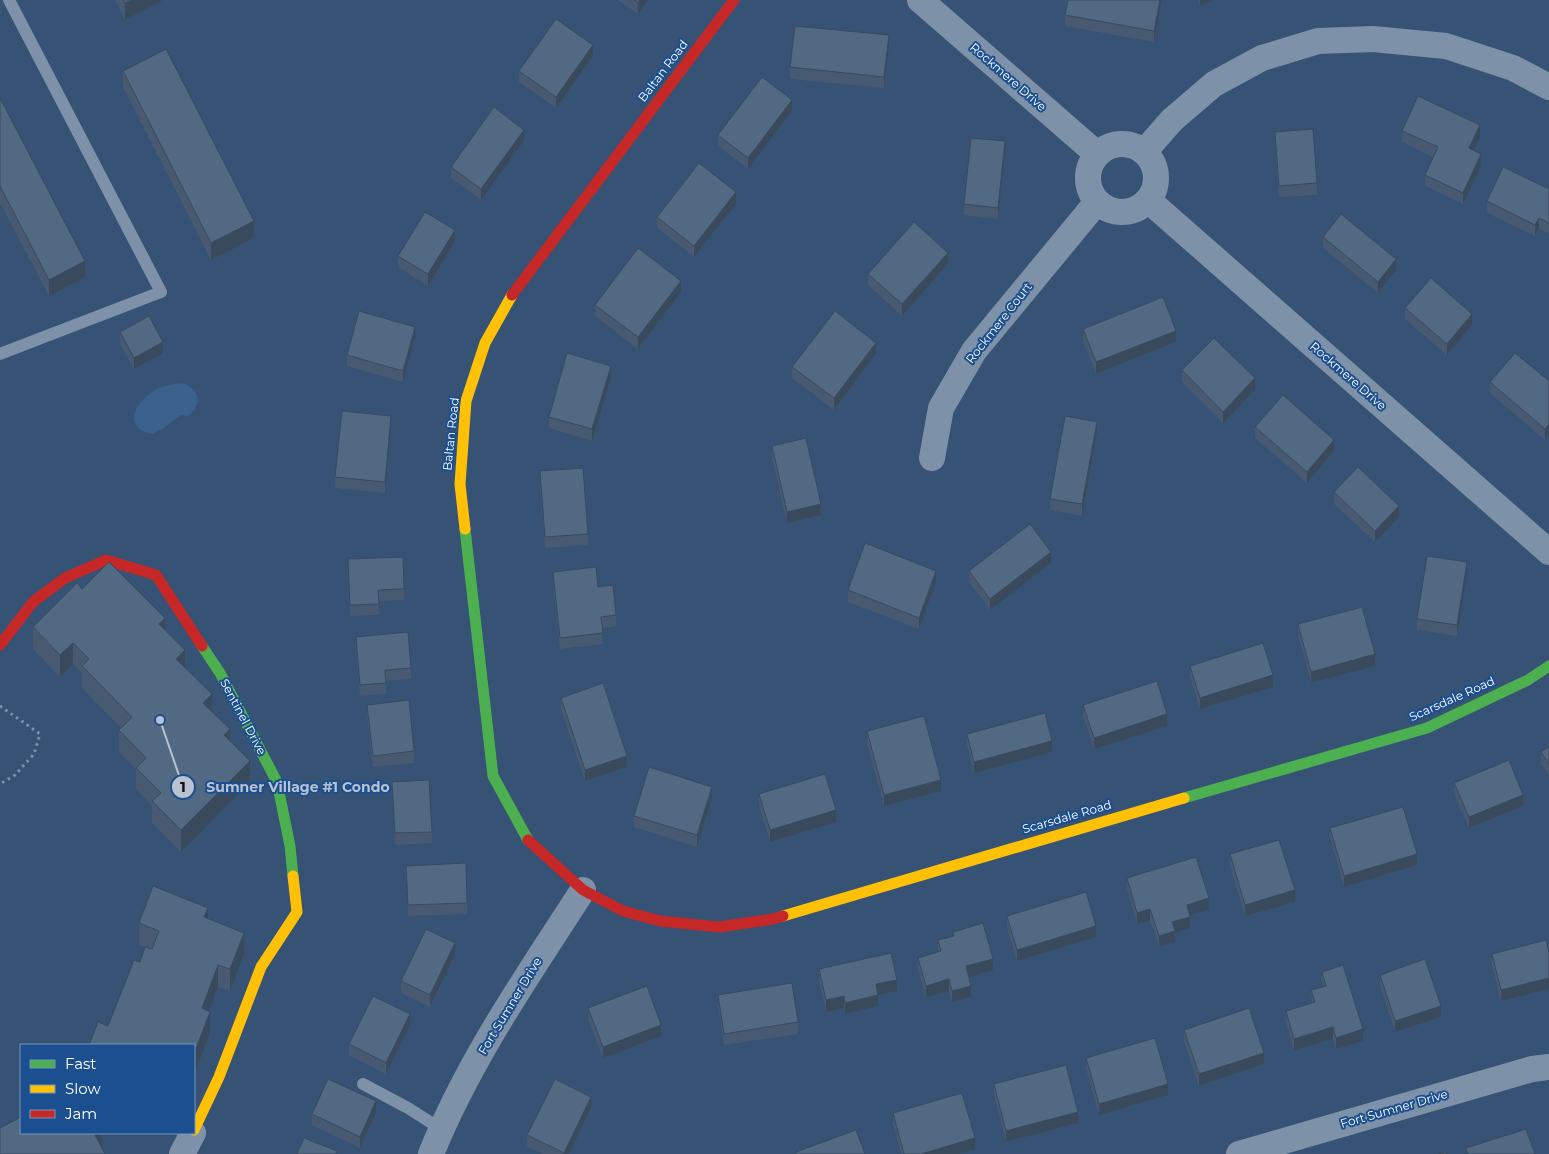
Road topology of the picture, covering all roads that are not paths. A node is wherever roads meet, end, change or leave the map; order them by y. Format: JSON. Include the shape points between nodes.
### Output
{"nodes":[{"id":1,"x":9,"y":0,"type":"edge"},
{"id":2,"x":734,"y":0,"type":"edge"},
{"id":3,"x":920,"y":0,"type":"edge"},
{"id":4,"x":1549,"y":87,"type":"edge"},
{"id":5,"x":1144,"y":152,"type":"junction"},
{"id":6,"x":1097,"y":154,"type":"junction"},
{"id":7,"x":1148,"y":200,"type":"junction"},
{"id":8,"x":1097,"y":202,"type":"junction"},
{"id":9,"x":0,"y":354,"type":"edge"},
{"id":10,"x":932,"y":458,"type":"dead end"},
{"id":11,"x":1549,"y":552,"type":"edge"},
{"id":12,"x":0,"y":645,"type":"edge"},
{"id":13,"x":1549,"y":666,"type":"edge"},
{"id":14,"x":583,"y":890,"type":"junction"},
{"id":15,"x":1549,"y":1067,"type":"edge"},
{"id":16,"x":364,"y":1084,"type":"dead end"},
{"id":17,"x":195,"y":1128,"type":"edge"},
{"id":18,"x":441,"y":1129,"type":"junction"},
{"id":19,"x":192,"y":1134,"type":"edge"},
{"id":20,"x":182,"y":1154,"type":"edge"},
{"id":21,"x":431,"y":1154,"type":"edge"},
{"id":22,"x":1239,"y":1154,"type":"edge"}],
"edges":[{"from":1,"to":9,"type":"lane","via":[[161,292]]},
{"from":2,"to":14,"type":"street","name":"Baltan Road","via":[[515,290],[485,342],[466,401],[460,484],[493,776],[527,838]]},
{"from":3,"to":6,"type":"street","name":"Rockmere Drive"},
{"from":4,"to":5,"type":"street","via":[[1513,68],[1446,46],[1373,39],[1318,41],[1262,58],[1214,84],[1172,120]]},
{"from":5,"to":6,"type":"street","via":[[1126,143],[1105,147]]},
{"from":5,"to":7,"type":"street","via":[[1151,160],[1156,181]]},
{"from":6,"to":8,"type":"street","via":[[1091,162],[1087,183]]},
{"from":7,"to":8,"type":"street","via":[[1129,212],[1106,209]]},
{"from":7,"to":11,"type":"street","name":"Rockmere Drive"},
{"from":8,"to":10,"type":"street","name":"Rockmere Court","via":[[974,351],[941,408]]},
{"from":12,"to":17,"type":"street","name":"Sentinel Drive","via":[[33,602],[65,578],[106,560],[156,575],[220,673],[277,782],[290,846],[297,912],[261,967],[219,1077]]},
{"from":13,"to":14,"type":"street","name":"Scarsdale Road","via":[[1528,680],[1427,728],[773,919],[719,927],[660,922],[623,911]]},
{"from":14,"to":18,"type":"street","name":"Fort Sumner Drive","via":[[498,1021]]},
{"from":15,"to":22,"type":"street","name":"Fort Sumner Drive","via":[[1532,1069]]},
{"from":16,"to":18,"type":"lane"},
{"from":18,"to":21,"type":"street","name":"Fort Sumner Drive"},
{"from":19,"to":20,"type":"street","name":"Sentinel Drive"}]}
